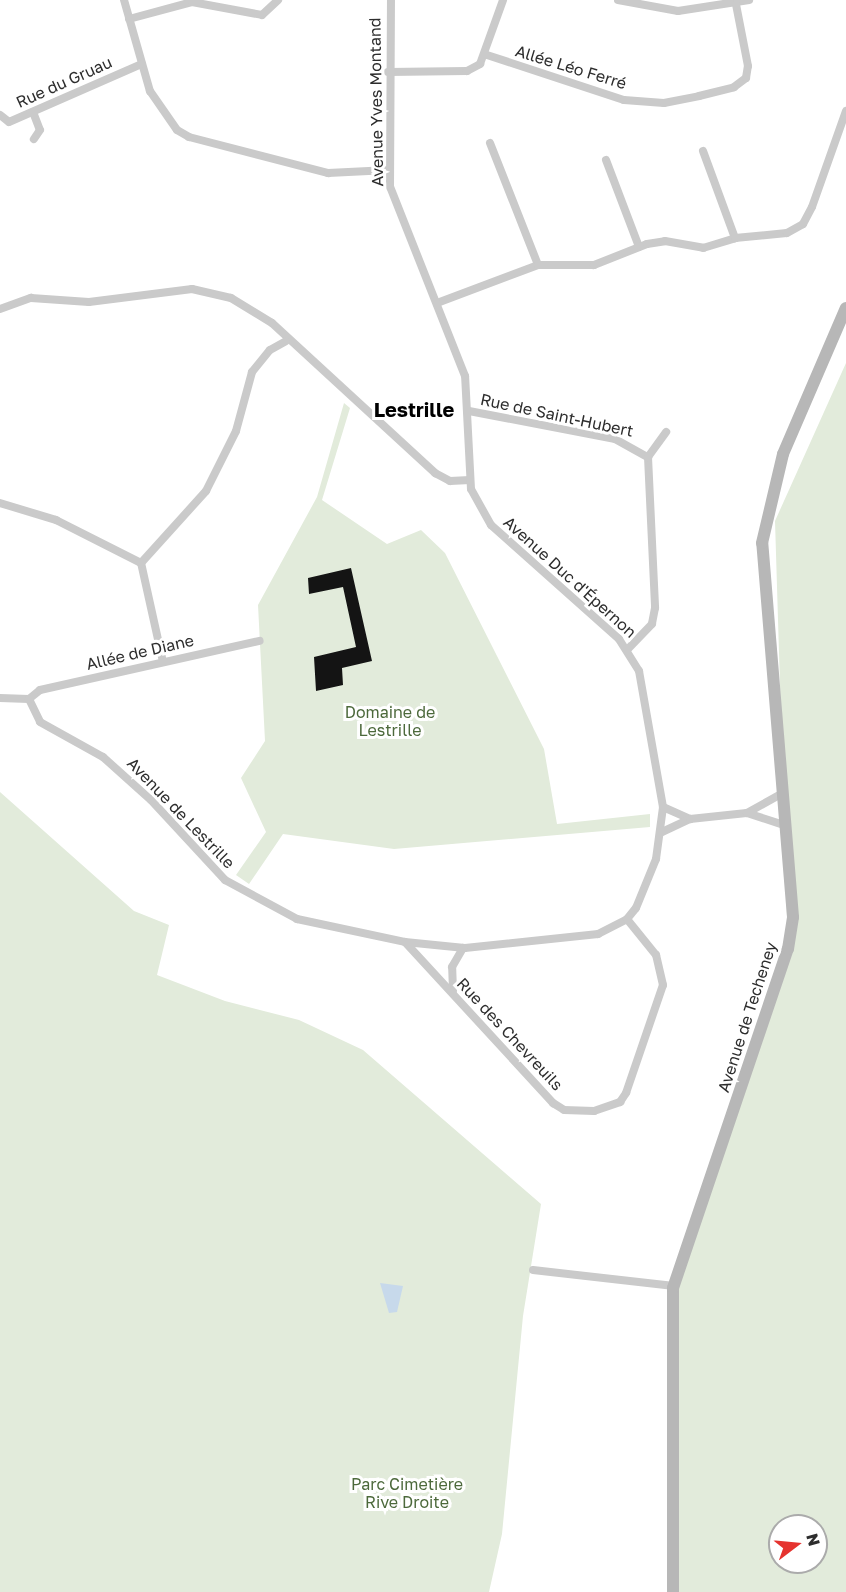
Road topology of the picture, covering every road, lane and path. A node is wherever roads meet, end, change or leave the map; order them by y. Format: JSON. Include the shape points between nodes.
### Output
{"nodes":[{"id":1,"x":124,"y":0,"type":"edge"},
{"id":2,"x":278,"y":0,"type":"edge"},
{"id":3,"x":391,"y":0,"type":"edge"},
{"id":4,"x":503,"y":0,"type":"edge"},
{"id":5,"x":618,"y":0,"type":"edge"},
{"id":6,"x":749,"y":0,"type":"edge"},
{"id":7,"x":736,"y":4,"type":"junction"},
{"id":8,"x":129,"y":19,"type":"junction"},
{"id":9,"x":487,"y":55,"type":"junction"},
{"id":10,"x":142,"y":64,"type":"junction"},
{"id":11,"x":388,"y":72,"type":"junction"},
{"id":12,"x":846,"y":111,"type":"edge"},
{"id":13,"x":33,"y":112,"type":"junction"},
{"id":14,"x":0,"y":115,"type":"edge"},
{"id":15,"x":34,"y":139,"type":"dead end"},
{"id":16,"x":490,"y":143,"type":"dead end"},
{"id":17,"x":702,"y":151,"type":"dead end"},
{"id":18,"x":606,"y":160,"type":"dead end"},
{"id":19,"x":389,"y":170,"type":"junction"},
{"id":20,"x":735,"y":238,"type":"junction"},
{"id":21,"x":639,"y":247,"type":"junction"},
{"id":22,"x":538,"y":265,"type":"junction"},
{"id":23,"x":437,"y":303,"type":"junction"},
{"id":24,"x":846,"y":308,"type":"edge"},
{"id":25,"x":0,"y":309,"type":"edge"},
{"id":26,"x":286,"y":340,"type":"junction"},
{"id":27,"x":469,"y":411,"type":"junction"},
{"id":28,"x":666,"y":432,"type":"dead end"},
{"id":29,"x":648,"y":457,"type":"junction"},
{"id":30,"x":470,"y":480,"type":"junction"},
{"id":31,"x":0,"y":502,"type":"edge"},
{"id":32,"x":141,"y":563,"type":"junction"},
{"id":33,"x":260,"y":640,"type":"dead end"},
{"id":34,"x":628,"y":649,"type":"junction"},
{"id":35,"x":163,"y":662,"type":"junction"},
{"id":36,"x":0,"y":698,"type":"edge"},
{"id":37,"x":29,"y":699,"type":"junction"},
{"id":38,"x":783,"y":793,"type":"junction"},
{"id":39,"x":663,"y":807,"type":"junction"},
{"id":40,"x":747,"y":813,"type":"junction"},
{"id":41,"x":690,"y":819,"type":"junction"},
{"id":42,"x":785,"y":825,"type":"junction"},
{"id":43,"x":662,"y":832,"type":"junction"},
{"id":44,"x":627,"y":919,"type":"junction"},
{"id":45,"x":405,"y":942,"type":"junction"},
{"id":46,"x":463,"y":948,"type":"junction"},
{"id":47,"x":454,"y":995,"type":"junction"},
{"id":48,"x":533,"y":1270,"type":"dead end"},
{"id":49,"x":674,"y":1286,"type":"junction"},
{"id":50,"x":673,"y":1592,"type":"edge"}],
"edges":[{"from":1,"to":8,"type":"street"},
{"from":2,"to":8,"type":"street","via":[[262,15],[192,2]]},
{"from":3,"to":11,"type":"street","name":"Avenue Yves Montand"},
{"from":4,"to":9,"type":"street"},
{"from":5,"to":7,"type":"street","via":[[678,11]]},
{"from":6,"to":7,"type":"street"},
{"from":7,"to":9,"type":"street","name":"Allée Léo Ferré","via":[[748,66],[746,78],[734,87],[699,96],[664,103],[624,100]]},
{"from":8,"to":10,"type":"street"},
{"from":9,"to":11,"type":"street","via":[[467,71]]},
{"from":10,"to":13,"type":"street","name":"Rue du Gruau"},
{"from":10,"to":19,"type":"street","via":[[169,123],[189,137],[328,173]]},
{"from":11,"to":19,"type":"street","name":"Avenue Yves Montand"},
{"from":12,"to":20,"type":"street","via":[[803,224],[787,233]]},
{"from":13,"to":14,"type":"street","name":"Rue du Gruau","via":[[9,122]]},
{"from":13,"to":15,"type":"street","via":[[40,130]]},
{"from":16,"to":22,"type":"street"},
{"from":17,"to":20,"type":"street"},
{"from":18,"to":21,"type":"street"},
{"from":19,"to":23,"type":"street","name":"Avenue Yves Montand","via":[[395,204]]},
{"from":20,"to":21,"type":"street","via":[[703,248],[665,241]]},
{"from":21,"to":22,"type":"street","via":[[594,266]]},
{"from":22,"to":23,"type":"street"},
{"from":23,"to":27,"type":"street","name":"Avenue Duc d'Épernon","via":[[465,376]]},
{"from":24,"to":38,"type":"street","name":"Avenue de Techeney","via":[[783,454],[762,543]]},
{"from":25,"to":26,"type":"street","via":[[31,298],[89,302],[192,289],[213,292],[251,308]]},
{"from":26,"to":30,"type":"street","via":[[435,473],[450,481]]},
{"from":26,"to":32,"type":"street","via":[[270,350],[252,372],[236,431],[206,491]]},
{"from":27,"to":29,"type":"street","name":"Rue de Saint-Hubert","via":[[615,440]]},
{"from":27,"to":30,"type":"street","name":"Avenue Duc d'Épernon"},
{"from":28,"to":29,"type":"street"},
{"from":29,"to":34,"type":"street","name":"Rue de Saint-Hubert","via":[[656,608],[641,640]]},
{"from":30,"to":34,"type":"street","name":"Avenue Duc d'Épernon","via":[[478,505],[491,525]]},
{"from":31,"to":32,"type":"street","via":[[56,520]]},
{"from":32,"to":35,"type":"street"},
{"from":33,"to":35,"type":"street","name":"Allée de Diane"},
{"from":34,"to":39,"type":"street","name":"Avenue Duc d'Épernon","via":[[639,671]]},
{"from":35,"to":37,"type":"street","name":"Allée de Diane","via":[[40,690]]},
{"from":36,"to":37,"type":"street"},
{"from":37,"to":45,"type":"street","name":"Avenue de Lestrille","via":[[40,722],[103,757],[151,800],[204,860],[242,892],[297,919]]},
{"from":38,"to":40,"type":"street"},
{"from":38,"to":42,"type":"street","name":"Avenue de Techeney"},
{"from":39,"to":41,"type":"street"},
{"from":39,"to":43,"type":"street","name":"Avenue de Lestrille"},
{"from":40,"to":41,"type":"street"},
{"from":40,"to":42,"type":"street"},
{"from":41,"to":43,"type":"street"},
{"from":42,"to":49,"type":"street","name":"Avenue de Techeney","via":[[793,917],[788,949]]},
{"from":43,"to":44,"type":"street","name":"Avenue de Lestrille","via":[[645,891]]},
{"from":44,"to":46,"type":"street","name":"Avenue de Lestrille","via":[[598,934]]},
{"from":44,"to":47,"type":"street","name":"Rue des Chevreuils","via":[[656,955],[663,985],[626,1093],[608,1109],[575,1112],[553,1102]]},
{"from":45,"to":46,"type":"street","name":"Avenue de Lestrille"},
{"from":45,"to":47,"type":"street","name":"Rue des Chevreuils"},
{"from":46,"to":47,"type":"street","via":[[449,980]]},
{"from":48,"to":49,"type":"street"},
{"from":49,"to":50,"type":"street","name":"Avenue de Techeney"}]}
